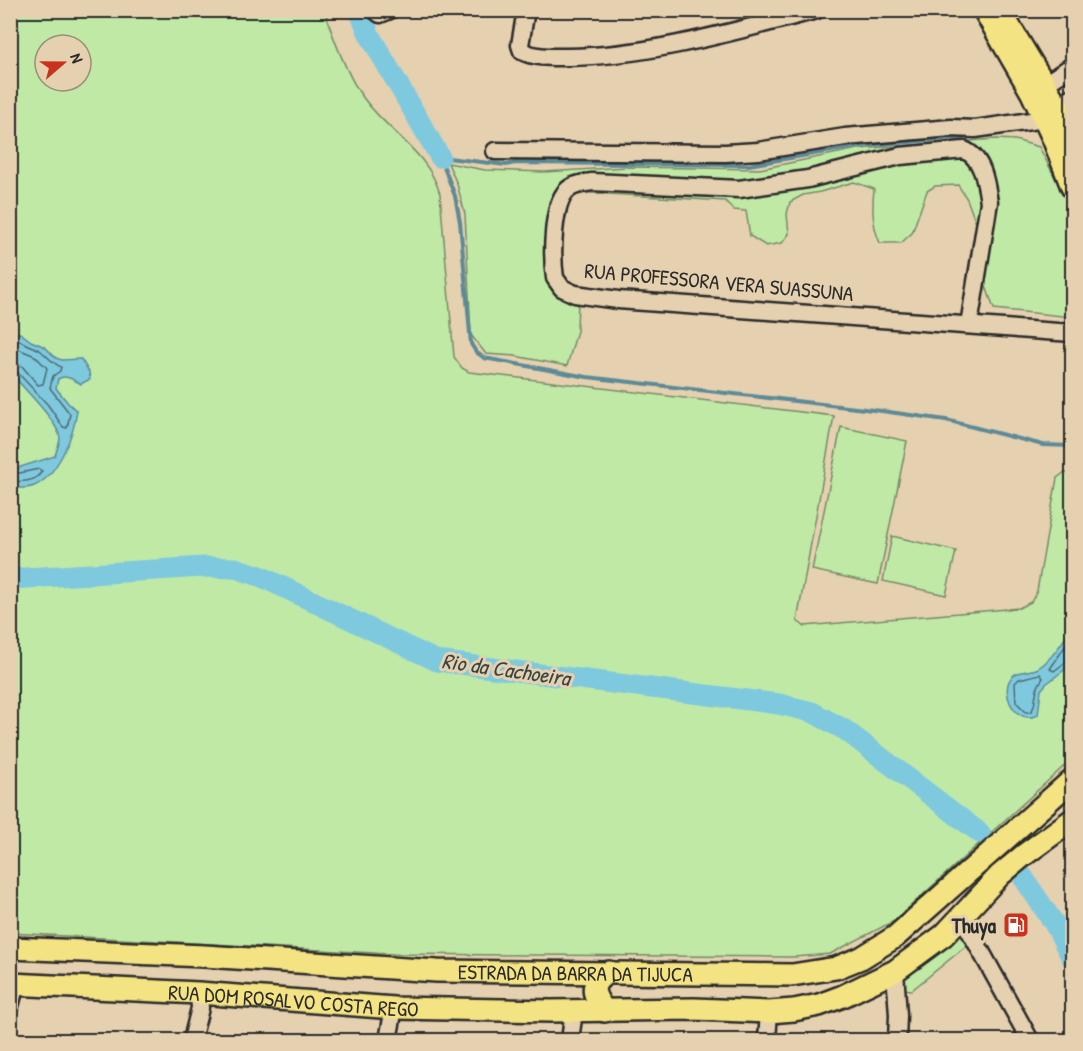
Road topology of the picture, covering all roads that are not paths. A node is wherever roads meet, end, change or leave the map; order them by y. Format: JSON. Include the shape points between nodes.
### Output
{"nodes":[{"id":1,"x":375,"y":10,"type":"edge"},
{"id":2,"x":390,"y":10,"type":"edge"},
{"id":3,"x":526,"y":10,"type":"edge"},
{"id":4,"x":817,"y":10,"type":"edge"},
{"id":5,"x":984,"y":10,"type":"edge"},
{"id":6,"x":1000,"y":10,"type":"edge"},
{"id":7,"x":1072,"y":66,"type":"edge"},
{"id":8,"x":1038,"y":89,"type":"junction"},
{"id":9,"x":1058,"y":108,"type":"edge"},
{"id":10,"x":1071,"y":134,"type":"edge"},
{"id":11,"x":495,"y":151,"type":"dead end"},
{"id":12,"x":1072,"y":187,"type":"edge"},
{"id":13,"x":969,"y":326,"type":"junction"},
{"id":14,"x":1072,"y":333,"type":"edge"},
{"id":15,"x":1072,"y":780,"type":"edge"},
{"id":16,"x":1072,"y":822,"type":"edge"},
{"id":17,"x":962,"y":917,"type":"junction"},
{"id":18,"x":10,"y":948,"type":"edge"},
{"id":19,"x":895,"y":971,"type":"junction"},
{"id":20,"x":609,"y":972,"type":"junction"},
{"id":21,"x":13,"y":984,"type":"edge"},
{"id":22,"x":200,"y":993,"type":"junction"},
{"id":23,"x":10,"y":1006,"type":"edge"},
{"id":24,"x":394,"y":1008,"type":"junction"},
{"id":25,"x":574,"y":1011,"type":"junction"},
{"id":26,"x":605,"y":1011,"type":"junction"},
{"id":27,"x":769,"y":1012,"type":"junction"},
{"id":28,"x":192,"y":1041,"type":"edge"},
{"id":29,"x":388,"y":1041,"type":"edge"},
{"id":30,"x":570,"y":1041,"type":"edge"},
{"id":31,"x":767,"y":1041,"type":"edge"},
{"id":32,"x":897,"y":1041,"type":"edge"},
{"id":33,"x":1030,"y":1041,"type":"edge"}],
"edges":[{"from":1,"to":2,"type":"street","via":[[380,14]]},
{"from":3,"to":4,"type":"street","via":[[522,51],[560,57],[620,54]]},
{"from":5,"to":8,"type":"main road"},
{"from":6,"to":8,"type":"main road"},
{"from":7,"to":8,"type":"street"},
{"from":8,"to":9,"type":"main road"},
{"from":9,"to":10,"type":"main road"},
{"from":9,"to":11,"type":"street","via":[[975,129],[845,137],[758,151]]},
{"from":9,"to":12,"type":"main road"},
{"from":13,"to":13,"type":"street","name":"RUA PROFESSORA VERA SUASSUNA","via":[[575,294],[562,288],[555,278],[557,209],[561,196],[580,184],[740,189],[808,179],[900,156],[964,150],[978,161],[989,202]]},
{"from":13,"to":14,"type":"street","name":"RUA PROFESSORA VERA SUASSUNA"},
{"from":15,"to":20,"type":"main road","name":"ESTRADA DA BARRA DA TIJUCA","via":[[895,937],[861,958],[836,968],[792,975]]},
{"from":16,"to":17,"type":"main road","name":"ESTRADA DA BARRA DA TIJUCA","via":[[1000,875]]},
{"from":17,"to":19,"type":"main road","name":"ESTRADA DA BARRA DA TIJUCA"},
{"from":17,"to":33,"type":"street"},
{"from":18,"to":20,"type":"main road","name":"ESTRADA DA BARRA DA TIJUCA","via":[[436,971]]},
{"from":19,"to":27,"type":"main road","name":"ESTRADA DA BARRA DA TIJUCA","via":[[819,1005]]},
{"from":19,"to":32,"type":"street"},
{"from":20,"to":26,"type":"main road","via":[[594,989]]},
{"from":21,"to":22,"type":"main road","name":"RUA DOM ROSALVO COSTA REGO"},
{"from":21,"to":23,"type":"street"},
{"from":22,"to":24,"type":"main road","name":"RUA DOM ROSALVO COSTA REGO"},
{"from":22,"to":28,"type":"street"},
{"from":24,"to":25,"type":"main road","name":"RUA DOM ROSALVO COSTA REGO"},
{"from":24,"to":29,"type":"street"},
{"from":25,"to":26,"type":"main road","name":"ESTRADA DA BARRA DA TIJUCA"},
{"from":25,"to":30,"type":"street"},
{"from":26,"to":27,"type":"main road","name":"ESTRADA DA BARRA DA TIJUCA"},
{"from":27,"to":31,"type":"street"}]}
